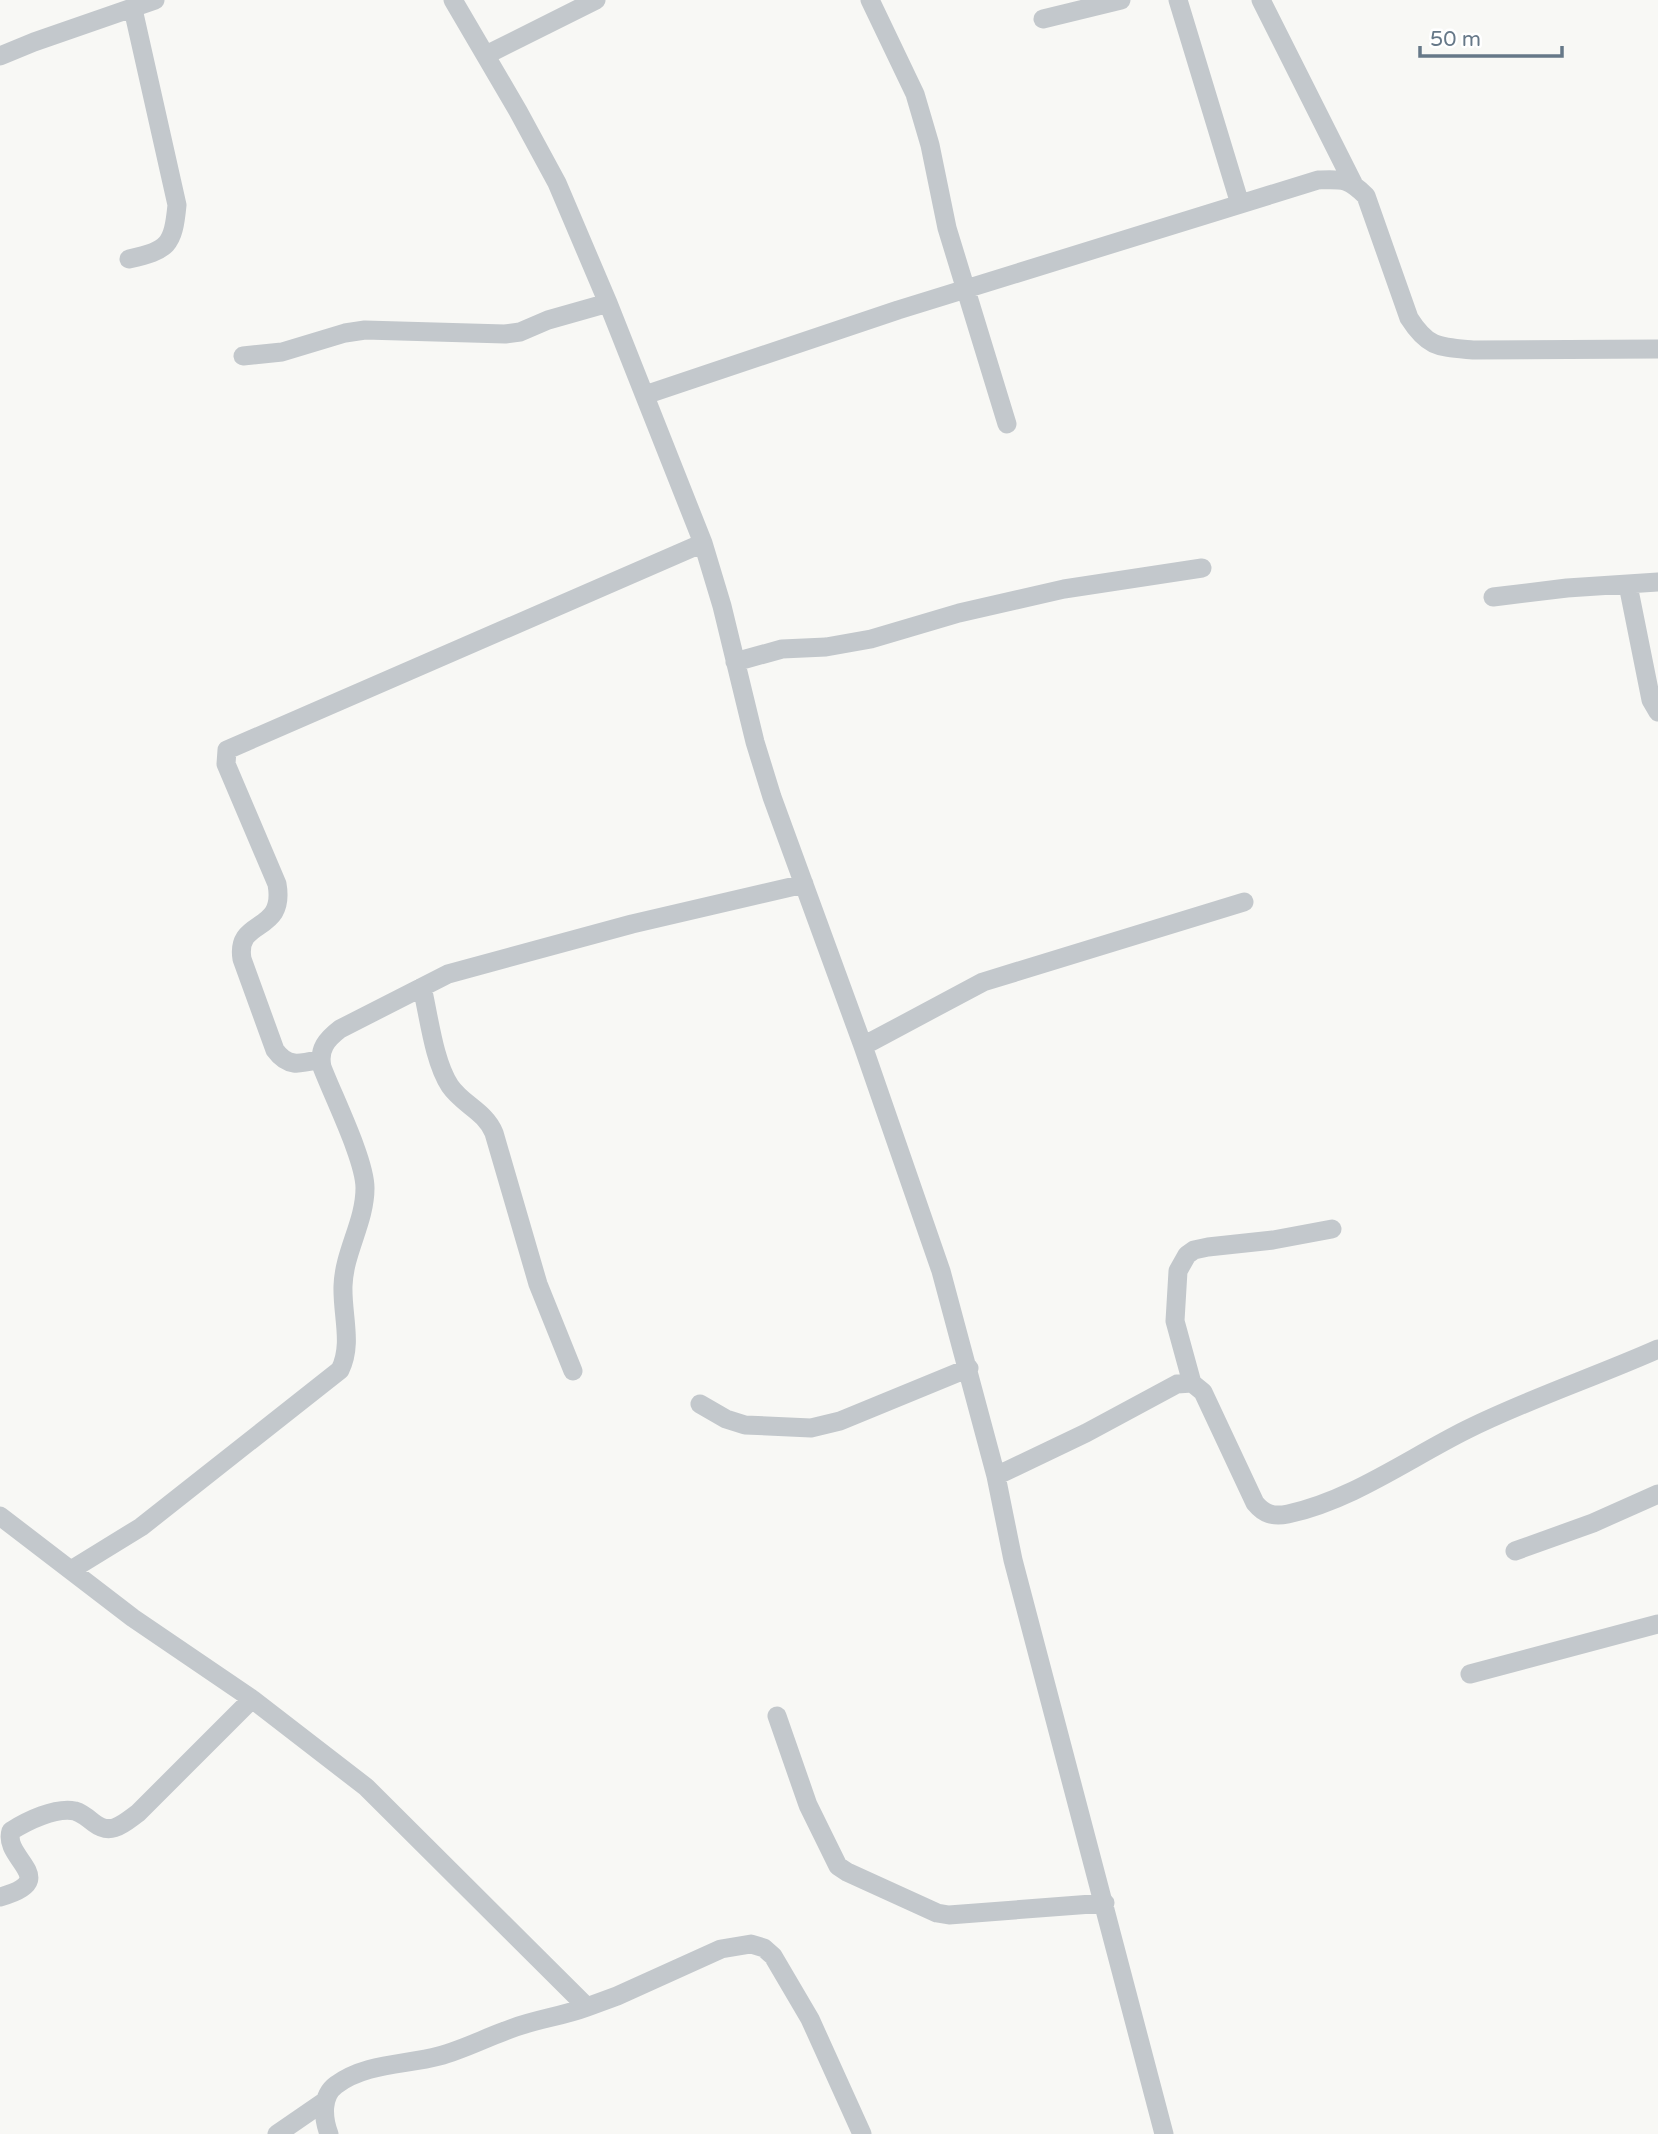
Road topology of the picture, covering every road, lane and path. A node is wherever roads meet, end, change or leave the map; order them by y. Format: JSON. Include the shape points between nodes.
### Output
{"nodes":[{"id":1,"x":155,"y":0,"type":"edge"},
{"id":2,"x":453,"y":0,"type":"edge"},
{"id":3,"x":596,"y":0,"type":"edge"},
{"id":4,"x":870,"y":0,"type":"edge"},
{"id":5,"x":1121,"y":0,"type":"edge"},
{"id":6,"x":1178,"y":0,"type":"edge"},
{"id":7,"x":1261,"y":0,"type":"edge"},
{"id":8,"x":133,"y":9,"type":"junction"},
{"id":9,"x":1043,"y":19,"type":"dead end"},
{"id":10,"x":486,"y":55,"type":"junction"},
{"id":11,"x":0,"y":56,"type":"edge"},
{"id":12,"x":1353,"y":183,"type":"junction"},
{"id":13,"x":1240,"y":204,"type":"junction"},
{"id":14,"x":129,"y":259,"type":"dead end"},
{"id":15,"x":964,"y":289,"type":"junction"},
{"id":16,"x":608,"y":303,"type":"junction"},
{"id":17,"x":1658,"y":349,"type":"edge"},
{"id":18,"x":243,"y":356,"type":"dead end"},
{"id":19,"x":645,"y":395,"type":"junction"},
{"id":20,"x":1007,"y":424,"type":"dead end"},
{"id":21,"x":703,"y":543,"type":"junction"},
{"id":22,"x":1202,"y":568,"type":"dead end"},
{"id":23,"x":1658,"y":582,"type":"edge"},
{"id":24,"x":1628,"y":585,"type":"junction"},
{"id":25,"x":1493,"y":597,"type":"dead end"},
{"id":26,"x":736,"y":662,"type":"junction"},
{"id":27,"x":1658,"y":712,"type":"edge"},
{"id":28,"x":804,"y":884,"type":"junction"},
{"id":29,"x":1244,"y":902,"type":"dead end"},
{"id":30,"x":422,"y":987,"type":"junction"},
{"id":31,"x":863,"y":1046,"type":"junction"},
{"id":32,"x":320,"y":1059,"type":"junction"},
{"id":33,"x":1332,"y":1229,"type":"dead end"},
{"id":34,"x":1658,"y":1349,"type":"edge"},
{"id":35,"x":969,"y":1368,"type":"junction"},
{"id":36,"x":573,"y":1371,"type":"dead end"},
{"id":37,"x":1192,"y":1383,"type":"junction"},
{"id":38,"x":700,"y":1404,"type":"dead end"},
{"id":39,"x":996,"y":1476,"type":"junction"},
{"id":40,"x":1658,"y":1494,"type":"edge"},
{"id":41,"x":0,"y":1517,"type":"edge"},
{"id":42,"x":1516,"y":1551,"type":"dead end"},
{"id":43,"x":71,"y":1570,"type":"junction"},
{"id":44,"x":1658,"y":1625,"type":"edge"},
{"id":45,"x":1471,"y":1674,"type":"dead end"},
{"id":46,"x":252,"y":1699,"type":"junction"},
{"id":47,"x":777,"y":1716,"type":"dead end"},
{"id":48,"x":0,"y":1897,"type":"edge"},
{"id":49,"x":1105,"y":1903,"type":"junction"},
{"id":50,"x":587,"y":2007,"type":"junction"},
{"id":51,"x":325,"y":2101,"type":"junction"},
{"id":52,"x":277,"y":2134,"type":"edge"},
{"id":53,"x":329,"y":2134,"type":"edge"},
{"id":54,"x":862,"y":2134,"type":"edge"},
{"id":55,"x":1164,"y":2134,"type":"edge"}],
"edges":[{"from":1,"to":8,"type":"street"},
{"from":2,"to":10,"type":"street"},
{"from":3,"to":10,"type":"street"},
{"from":4,"to":15,"type":"street","via":[[915,94]]},
{"from":5,"to":9,"type":"street"},
{"from":6,"to":13,"type":"street"},
{"from":7,"to":12,"type":"street"},
{"from":8,"to":11,"type":"street"},
{"from":8,"to":14,"type":"street","via":[[177,205],[166,246]]},
{"from":10,"to":16,"type":"street","via":[[557,183]]},
{"from":12,"to":13,"type":"street","via":[[1318,180]]},
{"from":12,"to":17,"type":"street","via":[[1366,196],[1409,318],[1420,336],[1431,343],[1473,350]]},
{"from":13,"to":15,"type":"street"},
{"from":15,"to":19,"type":"street"},
{"from":15,"to":20,"type":"street"},
{"from":16,"to":18,"type":"street","via":[[520,332],[365,330],[282,352]]},
{"from":16,"to":19,"type":"street"},
{"from":19,"to":21,"type":"street"},
{"from":21,"to":26,"type":"street"},
{"from":21,"to":32,"type":"street","via":[[227,750],[226,764],[279,897],[278,909],[244,940],[242,959],[281,1058],[300,1065]]},
{"from":22,"to":26,"type":"street","via":[[1064,589],[871,639],[782,649]]},
{"from":23,"to":24,"type":"street"},
{"from":24,"to":25,"type":"street"},
{"from":24,"to":27,"type":"street","via":[[1651,700]]},
{"from":26,"to":28,"type":"street","via":[[755,742]]},
{"from":28,"to":30,"type":"street","via":[[619,927],[448,974]]},
{"from":28,"to":31,"type":"street"},
{"from":29,"to":31,"type":"street","via":[[983,982]]},
{"from":30,"to":32,"type":"street","via":[[340,1029],[328,1038]]},
{"from":30,"to":36,"type":"street","via":[[448,1083],[467,1105],[489,1120],[538,1284]]},
{"from":31,"to":35,"type":"street","via":[[941,1271]]},
{"from":32,"to":43,"type":"street","via":[[365,1188],[344,1268],[346,1358],[340,1370],[141,1527]]},
{"from":33,"to":37,"type":"street","via":[[1208,1247],[1186,1255],[1178,1271],[1175,1321]]},
{"from":34,"to":37,"type":"street","via":[[1466,1429],[1340,1497],[1275,1516],[1263,1513],[1255,1503],[1203,1392]]},
{"from":35,"to":38,"type":"street","via":[[840,1421],[811,1428],[744,1425]]},
{"from":35,"to":39,"type":"street"},
{"from":37,"to":39,"type":"street","via":[[1177,1384]]},
{"from":39,"to":49,"type":"street","via":[[1013,1560]]},
{"from":40,"to":42,"type":"street"},
{"from":41,"to":43,"type":"street"},
{"from":43,"to":46,"type":"street"},
{"from":44,"to":45,"type":"street"},
{"from":46,"to":48,"type":"street","via":[[124,1824],[103,1829],[81,1813],[64,1811],[11,1831],[10,1839],[29,1881],[22,1890]]},
{"from":46,"to":50,"type":"street","via":[[366,1787]]},
{"from":47,"to":49,"type":"street","via":[[808,1805],[838,1866],[846,1872],[949,1915]]},
{"from":49,"to":55,"type":"street"},
{"from":50,"to":51,"type":"street","via":[[507,2030],[456,2052],[375,2068],[335,2085]]},
{"from":50,"to":54,"type":"street","via":[[721,1949],[751,1944],[764,1948],[810,2019]]},
{"from":51,"to":52,"type":"street"},
{"from":51,"to":53,"type":"street"}]}
